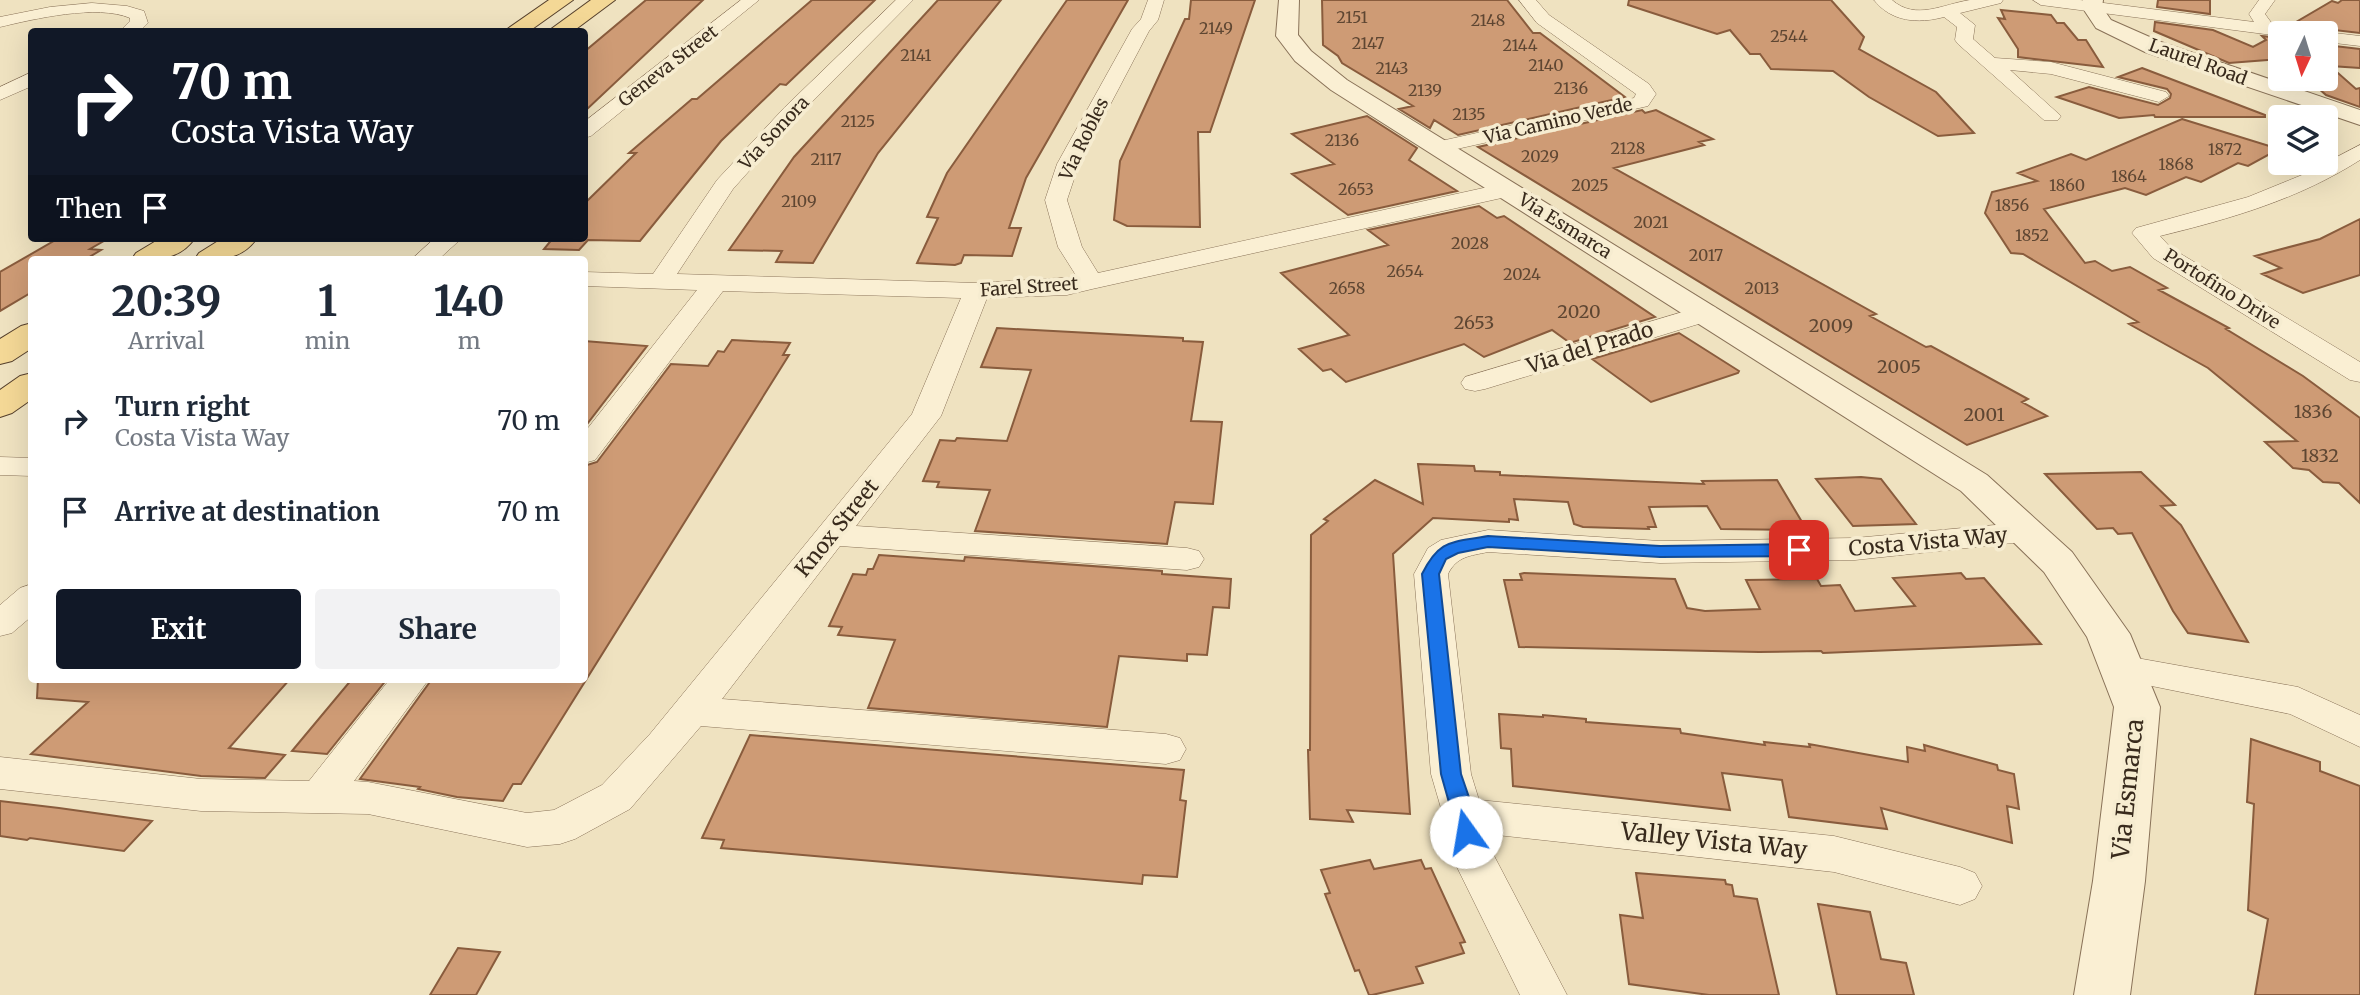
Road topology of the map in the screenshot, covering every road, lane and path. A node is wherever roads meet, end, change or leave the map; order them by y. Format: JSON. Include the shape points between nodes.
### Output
{"nodes":[{"id":1,"x":563,"y":0,"type":"edge"},
{"id":2,"x":606,"y":0,"type":"edge"},
{"id":3,"x":751,"y":0,"type":"edge"},
{"id":4,"x":905,"y":0,"type":"edge"},
{"id":5,"x":1156,"y":0,"type":"edge"},
{"id":6,"x":1289,"y":0,"type":"edge"},
{"id":7,"x":1527,"y":0,"type":"edge"},
{"id":8,"x":1882,"y":0,"type":"edge"},
{"id":9,"x":1995,"y":0,"type":"edge"},
{"id":10,"x":2041,"y":0,"type":"edge"},
{"id":11,"x":2267,"y":0,"type":"edge"},
{"id":12,"x":2093,"y":3,"type":"edge"},
{"id":13,"x":1945,"y":7,"type":"edge"},
{"id":14,"x":0,"y":22,"type":"edge"},
{"id":15,"x":132,"y":28,"type":"edge"},
{"id":16,"x":519,"y":28,"type":"edge"},
{"id":17,"x":563,"y":28,"type":"edge"},
{"id":18,"x":2267,"y":29,"type":"joint"},
{"id":19,"x":2338,"y":38,"type":"edge"},
{"id":20,"x":2360,"y":41,"type":"edge"},
{"id":21,"x":1991,"y":63,"type":"junction"},
{"id":22,"x":28,"y":80,"type":"edge"},
{"id":23,"x":0,"y":94,"type":"edge"},
{"id":24,"x":2159,"y":96,"type":"dead end"},
{"id":25,"x":2051,"y":116,"type":"dead end"},
{"id":26,"x":2360,"y":118,"type":"edge"},
{"id":27,"x":588,"y":129,"type":"edge"},
{"id":28,"x":1439,"y":147,"type":"junction"},
{"id":29,"x":2360,"y":151,"type":"edge"},
{"id":30,"x":1506,"y":190,"type":"junction"},
{"id":31,"x":175,"y":242,"type":"edge"},
{"id":32,"x":237,"y":242,"type":"edge"},
{"id":33,"x":445,"y":242,"type":"edge"},
{"id":34,"x":152,"y":256,"type":"edge"},
{"id":35,"x":215,"y":256,"type":"edge"},
{"id":36,"x":428,"y":256,"type":"edge"},
{"id":37,"x":588,"y":279,"type":"edge"},
{"id":38,"x":661,"y":280,"type":"junction"},
{"id":39,"x":1092,"y":282,"type":"junction"},
{"id":40,"x":715,"y":284,"type":"junction"},
{"id":41,"x":977,"y":291,"type":"junction"},
{"id":42,"x":1706,"y":313,"type":"junction"},
{"id":43,"x":28,"y":336,"type":"edge"},
{"id":44,"x":0,"y":354,"type":"edge"},
{"id":45,"x":28,"y":361,"type":"edge"},
{"id":46,"x":2360,"y":374,"type":"edge"},
{"id":47,"x":0,"y":380,"type":"edge"},
{"id":48,"x":1475,"y":383,"type":"dead end"},
{"id":49,"x":28,"y":386,"type":"edge"},
{"id":50,"x":0,"y":406,"type":"edge"},
{"id":51,"x":1881,"y":426,"type":"joint"},
{"id":52,"x":588,"y":449,"type":"edge"},
{"id":53,"x":0,"y":466,"type":"edge"},
{"id":54,"x":28,"y":467,"type":"edge"},
{"id":55,"x":2028,"y":533,"type":"junction"},
{"id":56,"x":832,"y":535,"type":"junction"},
{"id":57,"x":1187,"y":559,"type":"dead end"},
{"id":58,"x":28,"y":600,"type":"edge"},
{"id":59,"x":0,"y":624,"type":"edge"},
{"id":60,"x":2120,"y":668,"type":"junction"},
{"id":61,"x":408,"y":683,"type":"edge"},
{"id":62,"x":691,"y":711,"type":"junction"},
{"id":63,"x":2360,"y":732,"type":"edge"},
{"id":64,"x":1166,"y":749,"type":"dead end"},
{"id":65,"x":0,"y":774,"type":"edge"},
{"id":66,"x":321,"y":795,"type":"junction"},
{"id":67,"x":1464,"y":815,"type":"junction"},
{"id":68,"x":1960,"y":886,"type":"dead end"},
{"id":69,"x":1544,"y":995,"type":"edge"},
{"id":70,"x":2102,"y":995,"type":"edge"}],
"edges":[{"from":1,"to":16,"type":"main road"},
{"from":2,"to":17,"type":"main road"},
{"from":3,"to":27,"type":"street","name":"Geneva Street"},
{"from":4,"to":38,"type":"street","name":"Via Sonora","via":[[791,112],[725,185]]},
{"from":5,"to":39,"type":"street","name":"Via Robles","via":[[1068,164],[1056,200],[1070,247]]},
{"from":6,"to":28,"type":"street","name":"Via Esmarca","via":[[1287,36],[1303,56],[1339,85]]},
{"from":7,"to":28,"type":"street","name":"Via Camino Verde","via":[[1543,19],[1646,94],[1641,102]]},
{"from":8,"to":13,"type":"street","via":[[1907,15],[1929,16]]},
{"from":9,"to":13,"type":"street"},
{"from":10,"to":12,"type":"street"},
{"from":11,"to":18,"type":"street","via":[[2257,14]]},
{"from":12,"to":18,"type":"street"},
{"from":12,"to":26,"type":"street","name":"Laurel Road","via":[[2104,24],[2153,47]]},
{"from":13,"to":21,"type":"street","via":[[1966,25],[1964,40]]},
{"from":14,"to":15,"type":"street","via":[[64,9],[108,7],[135,11],[139,23]]},
{"from":19,"to":20,"type":"street"},
{"from":21,"to":24,"type":"street","via":[[2051,68]]},
{"from":21,"to":25,"type":"street"},
{"from":22,"to":23,"type":"street"},
{"from":28,"to":30,"type":"street","name":"Via Esmarca"},
{"from":29,"to":46,"type":"street","name":"Portofino Drive","via":[[2286,190],[2223,214],[2144,233],[2162,253]]},
{"from":30,"to":39,"type":"street","name":"Farel Street"},
{"from":30,"to":42,"type":"street","name":"Via Esmarca"},
{"from":31,"to":34,"type":"main road"},
{"from":32,"to":35,"type":"main road"},
{"from":33,"to":36,"type":"street"},
{"from":37,"to":38,"type":"street","name":"Farel Street"},
{"from":38,"to":40,"type":"street","name":"Farel Street"},
{"from":39,"to":41,"type":"street","name":"Farel Street"},
{"from":40,"to":41,"type":"street","name":"Farel Street"},
{"from":40,"to":52,"type":"street"},
{"from":41,"to":56,"type":"street","name":"Knox Street","via":[[926,416]]},
{"from":42,"to":48,"type":"street","name":"Via del Prado"},
{"from":42,"to":51,"type":"street","name":"Via Esmarca"},
{"from":43,"to":44,"type":"main road"},
{"from":45,"to":47,"type":"main road"},
{"from":49,"to":50,"type":"main road"},
{"from":51,"to":55,"type":"street","name":"Costa Vista Way","via":[[1974,483]]},
{"from":53,"to":54,"type":"street"},
{"from":55,"to":60,"type":"street","name":"Via Esmarca","via":[[2058,562],[2108,634]]},
{"from":55,"to":67,"type":"street","name":"Costa Vista Way","via":[[1855,550],[1660,552],[1488,541],[1453,548],[1440,556],[1431,574],[1451,774]]},
{"from":56,"to":57,"type":"street"},
{"from":56,"to":62,"type":"street","name":"Knox Street"},
{"from":58,"to":59,"type":"street"},
{"from":60,"to":63,"type":"street","via":[[2298,701]]},
{"from":60,"to":70,"type":"street","name":"Via Esmarca","via":[[2137,708]]},
{"from":61,"to":66,"type":"street"},
{"from":62,"to":64,"type":"street"},
{"from":62,"to":66,"type":"street","name":"Knox Street","via":[[616,797],[560,828],[527,830],[368,798]]},
{"from":65,"to":66,"type":"street","name":"Knox Street","via":[[201,795]]},
{"from":67,"to":68,"type":"street","name":"Valley Vista Way","via":[[1834,854]]},
{"from":67,"to":69,"type":"street","name":"Costa Vista Way","via":[[1469,849]]}]}
